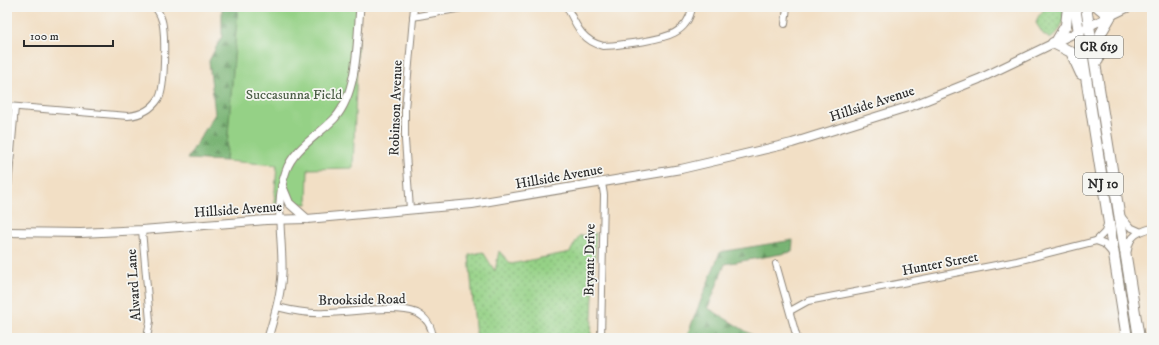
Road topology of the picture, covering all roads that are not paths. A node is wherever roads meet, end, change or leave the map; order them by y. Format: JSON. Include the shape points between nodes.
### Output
{"nodes":[{"id":1,"x":155,"y":7,"type":"edge"},
{"id":2,"x":360,"y":7,"type":"edge"},
{"id":3,"x":414,"y":7,"type":"edge"},
{"id":4,"x":467,"y":7,"type":"edge"},
{"id":5,"x":567,"y":7,"type":"edge"},
{"id":6,"x":692,"y":7,"type":"edge"},
{"id":7,"x":787,"y":7,"type":"edge"},
{"id":8,"x":1068,"y":7,"type":"edge"},
{"id":9,"x":1075,"y":7,"type":"edge"},
{"id":10,"x":1086,"y":7,"type":"edge"},
{"id":11,"x":1098,"y":7,"type":"edge"},
{"id":12,"x":1129,"y":7,"type":"edge"},
{"id":13,"x":1112,"y":14,"type":"junction"},
{"id":14,"x":413,"y":17,"type":"junction"},
{"id":15,"x":785,"y":24,"type":"dead end"},
{"id":16,"x":1089,"y":25,"type":"junction"},
{"id":17,"x":1079,"y":30,"type":"junction"},
{"id":18,"x":1055,"y":42,"type":"junction"},
{"id":19,"x":1098,"y":82,"type":"junction"},
{"id":20,"x":1088,"y":94,"type":"junction"},
{"id":21,"x":7,"y":106,"type":"edge"},
{"id":22,"x":15,"y":107,"type":"junction"},
{"id":23,"x":602,"y":184,"type":"junction"},
{"id":24,"x":282,"y":186,"type":"junction"},
{"id":25,"x":7,"y":198,"type":"edge"},
{"id":26,"x":410,"y":209,"type":"junction"},
{"id":27,"x":1118,"y":210,"type":"junction"},
{"id":28,"x":308,"y":219,"type":"junction"},
{"id":29,"x":1109,"y":219,"type":"junction"},
{"id":30,"x":280,"y":220,"type":"junction"},
{"id":31,"x":1152,"y":228,"type":"edge"},
{"id":32,"x":142,"y":230,"type":"junction"},
{"id":33,"x":1139,"y":231,"type":"junction"},
{"id":34,"x":7,"y":232,"type":"edge"},
{"id":35,"x":1096,"y":241,"type":"junction"},
{"id":36,"x":1115,"y":259,"type":"junction"},
{"id":37,"x":1126,"y":259,"type":"junction"},
{"id":38,"x":776,"y":264,"type":"dead end"},
{"id":39,"x":277,"y":307,"type":"junction"},
{"id":40,"x":790,"y":311,"type":"junction"},
{"id":41,"x":147,"y":338,"type":"edge"},
{"id":42,"x":268,"y":338,"type":"edge"},
{"id":43,"x":433,"y":338,"type":"edge"},
{"id":44,"x":601,"y":338,"type":"edge"},
{"id":45,"x":797,"y":338,"type":"edge"},
{"id":46,"x":1127,"y":338,"type":"edge"},
{"id":47,"x":1139,"y":338,"type":"edge"}],
"edges":[{"from":1,"to":22,"type":"street","via":[[161,17],[164,32],[163,85],[160,96],[153,106],[138,115],[128,116]]},
{"from":2,"to":24,"type":"street","via":[[347,97],[335,118],[288,164]]},
{"from":3,"to":14,"type":"street","name":"Robinson Avenue"},
{"from":4,"to":14,"type":"street"},
{"from":5,"to":6,"type":"street","via":[[584,37],[596,45],[603,46],[672,35],[688,21]]},
{"from":7,"to":15,"type":"street"},
{"from":8,"to":18,"type":"highway","number":"CR 619","via":[[1066,25]]},
{"from":9,"to":17,"type":"highway","number":"NJ 10"},
{"from":10,"to":16,"type":"highway","number":"NJ 10"},
{"from":11,"to":13,"type":"highway"},
{"from":12,"to":13,"type":"main road","number":"CR 619"},
{"from":13,"to":16,"type":"main road","number":"CR 619"},
{"from":13,"to":19,"type":"highway","number":"CR 619","via":[[1102,28],[1100,36]]},
{"from":14,"to":26,"type":"street","name":"Robinson Avenue","via":[[405,109]]},
{"from":16,"to":17,"type":"main road","name":"Hillside Avenue","number":"CR 619"},
{"from":16,"to":19,"type":"highway","number":"NJ 10"},
{"from":17,"to":18,"type":"main road","name":"Hillside Avenue","number":"CR 619"},
{"from":17,"to":20,"type":"highway","number":"NJ 10"},
{"from":18,"to":20,"type":"highway","via":[[1073,55]]},
{"from":18,"to":23,"type":"main road","name":"Hillside Avenue","number":"CR 619","via":[[951,91],[854,124],[748,154]]},
{"from":19,"to":27,"type":"highway","number":"NJ 10"},
{"from":20,"to":29,"type":"highway","number":"NJ 10"},
{"from":21,"to":22,"type":"street"},
{"from":22,"to":25,"type":"street"},
{"from":23,"to":26,"type":"main road","name":"Hillside Avenue","number":"CR 619","via":[[499,201]]},
{"from":23,"to":44,"type":"street","name":"Bryant Drive","via":[[604,195]]},
{"from":24,"to":28,"type":"main road","via":[[289,203]]},
{"from":24,"to":30,"type":"street"},
{"from":26,"to":28,"type":"main road","name":"Hillside Avenue","number":"CR 619"},
{"from":27,"to":33,"type":"street","via":[[1129,226]]},
{"from":27,"to":37,"type":"highway","number":"NJ 10"},
{"from":28,"to":30,"type":"main road","name":"Hillside Avenue","number":"CR 619"},
{"from":29,"to":35,"type":"street","via":[[1105,232]]},
{"from":29,"to":36,"type":"highway","number":"NJ 10"},
{"from":30,"to":32,"type":"main road","name":"Hillside Avenue","number":"CR 619"},
{"from":30,"to":39,"type":"street","via":[[282,273]]},
{"from":31,"to":33,"type":"street"},
{"from":32,"to":34,"type":"main road","name":"Hillside Avenue","number":"CR 619","via":[[81,233]]},
{"from":32,"to":41,"type":"street","name":"Alward Lane","via":[[150,321]]},
{"from":33,"to":37,"type":"street","via":[[1130,241]]},
{"from":35,"to":36,"type":"street","via":[[1106,246]]},
{"from":35,"to":40,"type":"street","name":"Hunter Street","via":[[1017,261],[808,301]]},
{"from":36,"to":46,"type":"highway","number":"NJ 10"},
{"from":37,"to":47,"type":"highway","number":"NJ 10"},
{"from":38,"to":40,"type":"street"},
{"from":39,"to":42,"type":"street"},
{"from":39,"to":43,"type":"street","name":"Brookside Road","via":[[324,314],[409,310],[428,322]]},
{"from":40,"to":45,"type":"street"}]}
